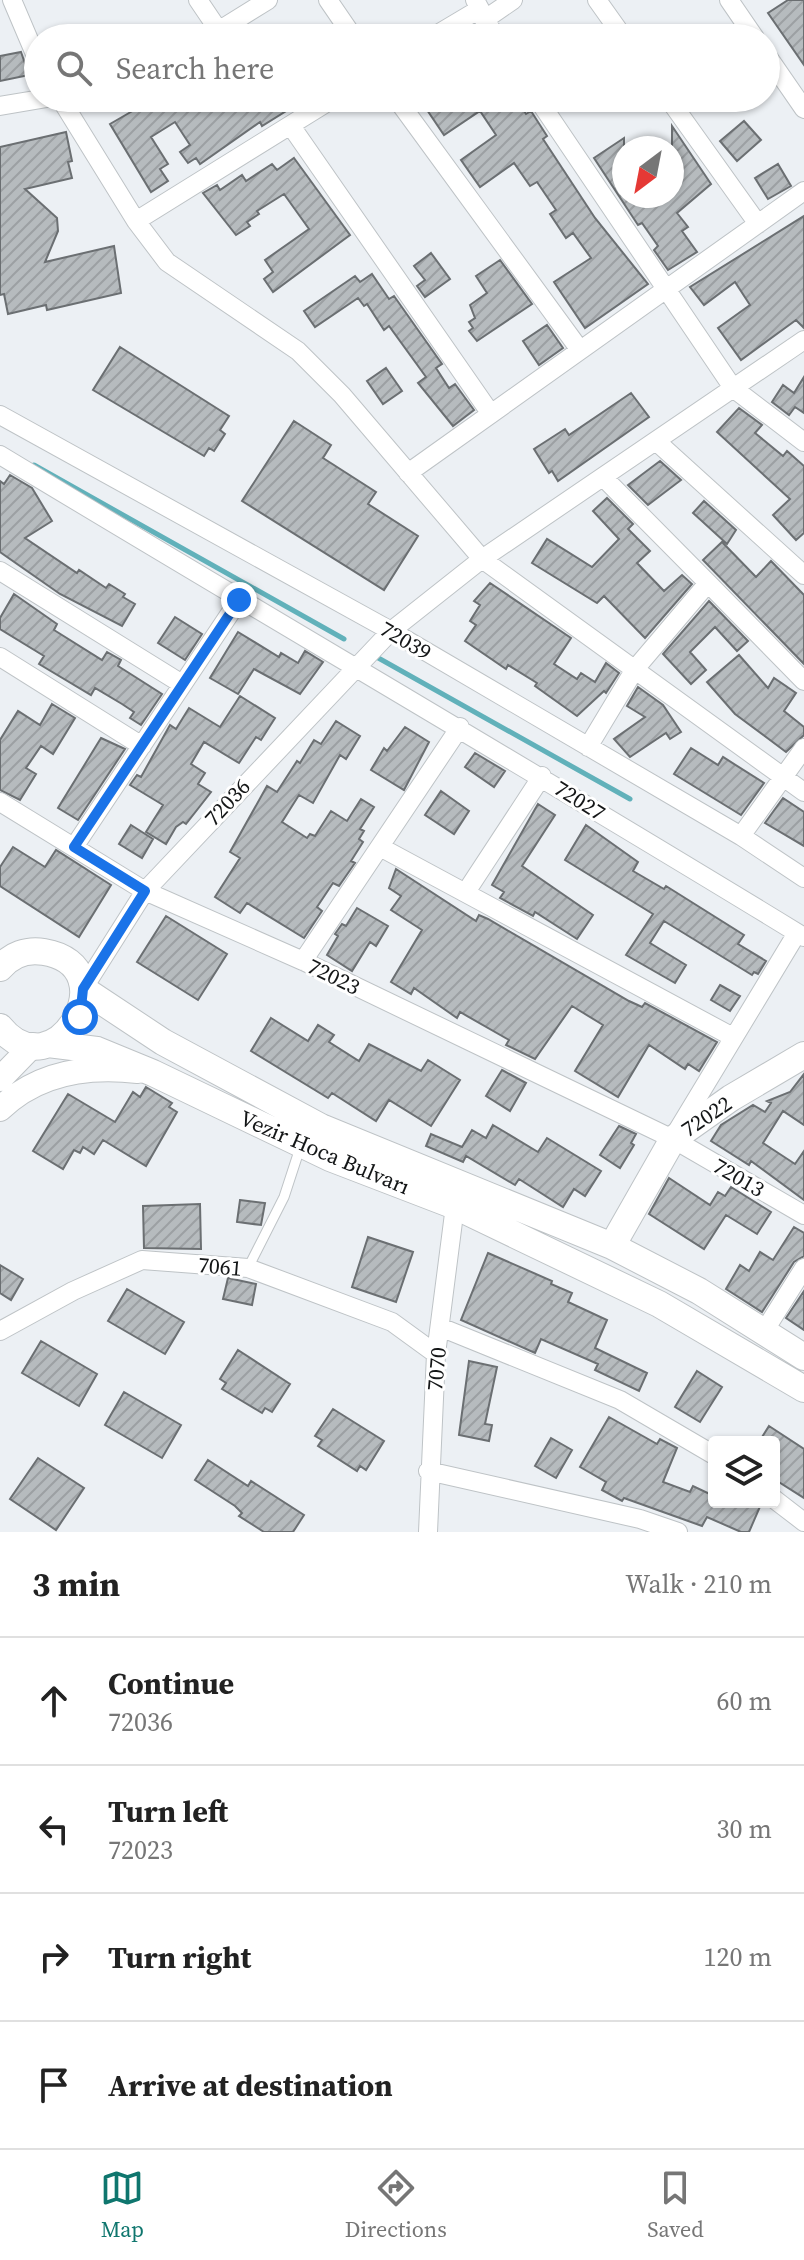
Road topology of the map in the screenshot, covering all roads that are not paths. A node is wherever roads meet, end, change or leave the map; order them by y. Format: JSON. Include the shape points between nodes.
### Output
{"nodes":[{"id":1,"x":12,"y":0,"type":"edge"},
{"id":2,"x":198,"y":0,"type":"edge"},
{"id":3,"x":268,"y":0,"type":"edge"},
{"id":4,"x":328,"y":0,"type":"edge"},
{"id":5,"x":513,"y":0,"type":"edge"},
{"id":6,"x":597,"y":0,"type":"edge"},
{"id":7,"x":729,"y":0,"type":"edge"},
{"id":8,"x":479,"y":10,"type":"edge"},
{"id":9,"x":209,"y":24,"type":"edge"},
{"id":10,"x":229,"y":24,"type":"edge"},
{"id":11,"x":344,"y":24,"type":"edge"},
{"id":12,"x":455,"y":24,"type":"edge"},
{"id":13,"x":614,"y":24,"type":"edge"},
{"id":14,"x":745,"y":24,"type":"edge"},
{"id":15,"x":24,"y":28,"type":"edge"},
{"id":16,"x":780,"y":74,"type":"edge"},
{"id":17,"x":24,"y":102,"type":"edge"},
{"id":18,"x":0,"y":106,"type":"edge"},
{"id":19,"x":804,"y":109,"type":"edge"},
{"id":20,"x":69,"y":112,"type":"edge"},
{"id":21,"x":312,"y":112,"type":"edge"},
{"id":22,"x":406,"y":112,"type":"edge"},
{"id":23,"x":547,"y":112,"type":"edge"},
{"id":24,"x":678,"y":112,"type":"edge"},
{"id":25,"x":291,"y":126,"type":"junction"},
{"id":26,"x":804,"y":191,"type":"edge"},
{"id":27,"x":136,"y":221,"type":"junction"},
{"id":28,"x":758,"y":224,"type":"junction"},
{"id":29,"x":667,"y":288,"type":"junction"},
{"id":30,"x":804,"y":340,"type":"edge"},
{"id":31,"x":580,"y":350,"type":"junction"},
{"id":32,"x":733,"y":388,"type":"junction"},
{"id":33,"x":491,"y":414,"type":"junction"},
{"id":34,"x":0,"y":415,"type":"edge"},
{"id":35,"x":657,"y":442,"type":"junction"},
{"id":36,"x":804,"y":442,"type":"edge"},
{"id":37,"x":0,"y":455,"type":"edge"},
{"id":38,"x":408,"y":473,"type":"junction"},
{"id":39,"x":604,"y":478,"type":"junction"},
{"id":40,"x":482,"y":559,"type":"junction"},
{"id":41,"x":0,"y":571,"type":"edge"},
{"id":42,"x":804,"y":575,"type":"edge"},
{"id":43,"x":708,"y":583,"type":"junction"},
{"id":44,"x":239,"y":600,"type":"junction"},
{"id":45,"x":391,"y":631,"type":"junction"},
{"id":46,"x":0,"y":657,"type":"edge"},
{"id":47,"x":353,"y":667,"type":"junction"},
{"id":48,"x":635,"y":669,"type":"junction"},
{"id":49,"x":804,"y":681,"type":"edge"},
{"id":50,"x":182,"y":684,"type":"junction"},
{"id":51,"x":460,"y":727,"type":"junction"},
{"id":52,"x":142,"y":746,"type":"junction"},
{"id":53,"x":588,"y":747,"type":"junction"},
{"id":54,"x":804,"y":748,"type":"edge"},
{"id":55,"x":542,"y":776,"type":"junction"},
{"id":56,"x":781,"y":777,"type":"junction"},
{"id":57,"x":804,"y":792,"type":"edge"},
{"id":58,"x":0,"y":802,"type":"edge"},
{"id":59,"x":741,"y":836,"type":"junction"},
{"id":60,"x":74,"y":847,"type":"junction"},
{"id":61,"x":380,"y":847,"type":"junction"},
{"id":62,"x":804,"y":878,"type":"edge"},
{"id":63,"x":145,"y":891,"type":"junction"},
{"id":64,"x":466,"y":892,"type":"junction"},
{"id":65,"x":800,"y":935,"type":"edge"},
{"id":66,"x":6,"y":955,"type":"edge"},
{"id":67,"x":303,"y":961,"type":"junction"},
{"id":68,"x":83,"y":989,"type":"junction"},
{"id":69,"x":0,"y":1027,"type":"edge"},
{"id":70,"x":731,"y":1036,"type":"junction"},
{"id":71,"x":40,"y":1044,"type":"junction"},
{"id":72,"x":802,"y":1059,"type":"edge"},
{"id":73,"x":153,"y":1073,"type":"junction"},
{"id":74,"x":0,"y":1079,"type":"edge"},
{"id":75,"x":0,"y":1109,"type":"edge"},
{"id":76,"x":673,"y":1139,"type":"junction"},
{"id":77,"x":301,"y":1145,"type":"junction"},
{"id":78,"x":455,"y":1206,"type":"junction"},
{"id":79,"x":804,"y":1215,"type":"edge"},
{"id":80,"x":612,"y":1246,"type":"junction"},
{"id":81,"x":248,"y":1268,"type":"junction"},
{"id":82,"x":804,"y":1268,"type":"edge"},
{"id":83,"x":440,"y":1327,"type":"junction"},
{"id":84,"x":765,"y":1330,"type":"junction"},
{"id":85,"x":0,"y":1331,"type":"edge"},
{"id":86,"x":436,"y":1354,"type":"junction"},
{"id":87,"x":804,"y":1357,"type":"edge"},
{"id":88,"x":804,"y":1389,"type":"edge"},
{"id":89,"x":708,"y":1451,"type":"edge"},
{"id":90,"x":428,"y":1471,"type":"junction"},
{"id":91,"x":780,"y":1504,"type":"edge"},
{"id":92,"x":804,"y":1522,"type":"edge"},
{"id":93,"x":428,"y":1532,"type":"edge"},
{"id":94,"x":678,"y":1532,"type":"edge"}],
"edges":[{"from":1,"to":15,"type":"street"},
{"from":2,"to":9,"type":"street"},
{"from":3,"to":10,"type":"street"},
{"from":4,"to":11,"type":"street"},
{"from":5,"to":8,"type":"street"},
{"from":6,"to":13,"type":"street"},
{"from":7,"to":14,"type":"street"},
{"from":8,"to":12,"type":"street"},
{"from":16,"to":19,"type":"street"},
{"from":17,"to":18,"type":"street"},
{"from":20,"to":27,"type":"street"},
{"from":21,"to":25,"type":"street"},
{"from":22,"to":31,"type":"street"},
{"from":23,"to":29,"type":"street"},
{"from":24,"to":28,"type":"street"},
{"from":25,"to":27,"type":"street"},
{"from":25,"to":33,"type":"street"},
{"from":26,"to":28,"type":"street"},
{"from":27,"to":38,"type":"street","via":[[167,262],[298,351]]},
{"from":28,"to":29,"type":"street"},
{"from":29,"to":31,"type":"street"},
{"from":29,"to":32,"type":"street"},
{"from":30,"to":32,"type":"street","name":"72036"},
{"from":31,"to":33,"type":"street"},
{"from":32,"to":35,"type":"street","name":"72036"},
{"from":32,"to":36,"type":"street"},
{"from":33,"to":38,"type":"street"},
{"from":34,"to":45,"type":"street","name":"72039"},
{"from":35,"to":39,"type":"street","name":"72036"},
{"from":35,"to":42,"type":"street"},
{"from":37,"to":44,"type":"street","name":"72027"},
{"from":38,"to":40,"type":"street"},
{"from":39,"to":40,"type":"street","name":"72036"},
{"from":39,"to":43,"type":"street"},
{"from":40,"to":45,"type":"street","name":"72036"},
{"from":40,"to":48,"type":"street"},
{"from":41,"to":50,"type":"street"},
{"from":43,"to":48,"type":"street"},
{"from":43,"to":49,"type":"street"},
{"from":44,"to":47,"type":"street","name":"72027"},
{"from":44,"to":50,"type":"street"},
{"from":45,"to":47,"type":"street","name":"72036"},
{"from":45,"to":53,"type":"street","name":"72039"},
{"from":46,"to":52,"type":"street"},
{"from":47,"to":51,"type":"street","name":"72027"},
{"from":47,"to":63,"type":"street","name":"72036"},
{"from":48,"to":53,"type":"street"},
{"from":48,"to":56,"type":"street"},
{"from":50,"to":52,"type":"street"},
{"from":51,"to":55,"type":"street","name":"72027"},
{"from":51,"to":61,"type":"street"},
{"from":52,"to":60,"type":"street"},
{"from":53,"to":59,"type":"street","name":"72039"},
{"from":54,"to":56,"type":"street"},
{"from":55,"to":64,"type":"street"},
{"from":55,"to":65,"type":"street","name":"72027"},
{"from":56,"to":57,"type":"street"},
{"from":56,"to":59,"type":"street"},
{"from":58,"to":60,"type":"street","name":"72023"},
{"from":59,"to":62,"type":"street","name":"72039"},
{"from":60,"to":63,"type":"street","name":"72023"},
{"from":61,"to":64,"type":"street"},
{"from":61,"to":67,"type":"street"},
{"from":63,"to":67,"type":"street","name":"72023"},
{"from":63,"to":68,"type":"street","name":"72036"},
{"from":64,"to":70,"type":"street"},
{"from":65,"to":70,"type":"street"},
{"from":66,"to":68,"type":"main road","name":"Vezir Hoca Bulvarı","via":[[36,951],[59,957],[77,973]]},
{"from":67,"to":76,"type":"street","name":"72023"},
{"from":68,"to":71,"type":"main road","via":[[80,1017],[61,1038]]},
{"from":68,"to":80,"type":"main road","name":"Vezir Hoca Bulvarı","via":[[163,1042],[321,1127]]},
{"from":69,"to":71,"type":"main road","via":[[19,1042]]},
{"from":70,"to":76,"type":"street"},
{"from":71,"to":73,"type":"main road","name":"Vezir Hoca Bulvarı","via":[[97,1050]]},
{"from":71,"to":74,"type":"street"},
{"from":72,"to":76,"type":"main road","name":"72022"},
{"from":73,"to":75,"type":"street","via":[[106,1067],[59,1074],[18,1092]]},
{"from":73,"to":77,"type":"main road","name":"Vezir Hoca Bulvarı"},
{"from":76,"to":79,"type":"street","name":"72013"},
{"from":76,"to":80,"type":"main road","name":"72022"},
{"from":77,"to":78,"type":"main road","name":"Vezir Hoca Bulvarı"},
{"from":77,"to":81,"type":"lane","via":[[284,1197]]},
{"from":78,"to":83,"type":"street","name":"7070"},
{"from":78,"to":88,"type":"main road","name":"Vezir Hoca Bulvarı","via":[[705,1329]]},
{"from":80,"to":84,"type":"main road","name":"Vezir Hoca Bulvarı"},
{"from":81,"to":85,"type":"street","name":"7061","via":[[142,1260]]},
{"from":81,"to":86,"type":"street","name":"7061","via":[[392,1322]]},
{"from":82,"to":84,"type":"street"},
{"from":83,"to":86,"type":"street","name":"7070"},
{"from":83,"to":89,"type":"street","via":[[620,1400]]},
{"from":84,"to":87,"type":"main road","name":"Vezir Hoca Bulvarı"},
{"from":86,"to":90,"type":"street","name":"7070"},
{"from":90,"to":93,"type":"street","name":"7070"},
{"from":90,"to":94,"type":"street"},
{"from":91,"to":92,"type":"street"}]}
